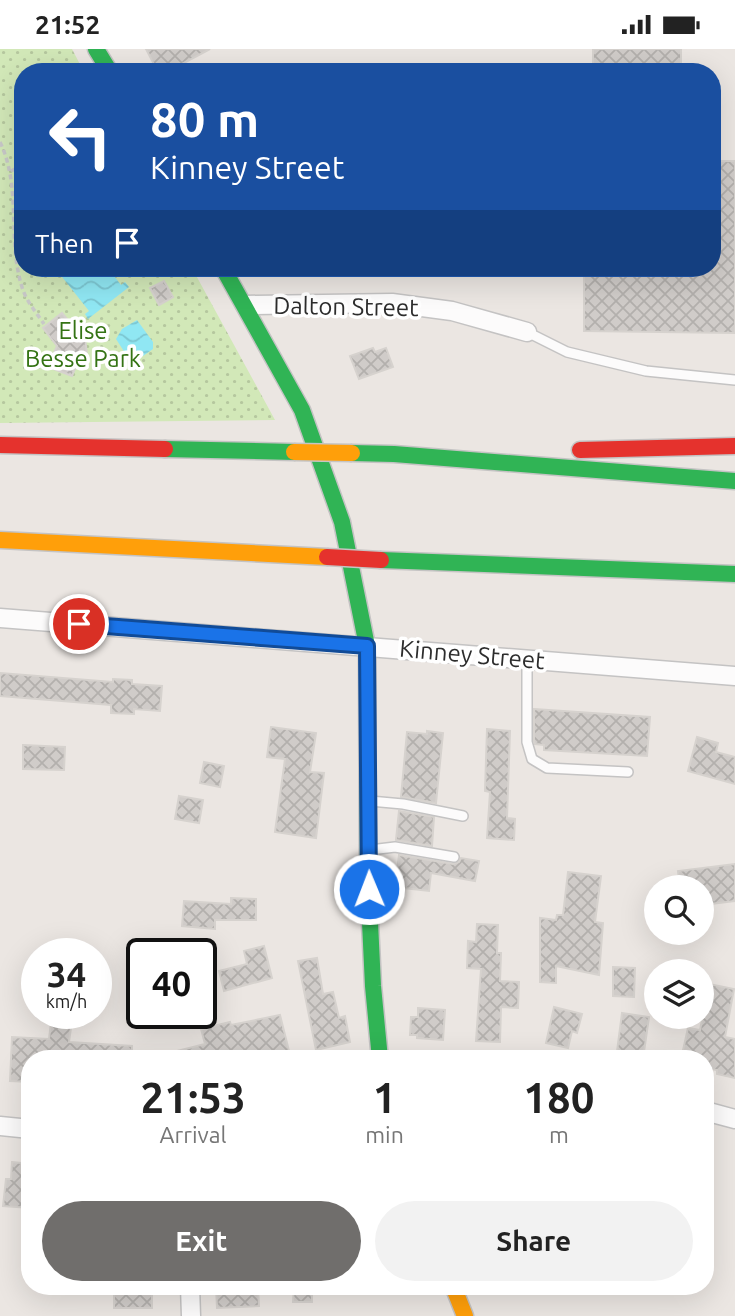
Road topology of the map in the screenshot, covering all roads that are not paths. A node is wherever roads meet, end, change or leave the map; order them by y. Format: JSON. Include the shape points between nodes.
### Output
{"nodes":[{"id":1,"x":228,"y":277,"type":"edge"},
{"id":2,"x":245,"y":305,"type":"junction"},
{"id":3,"x":527,"y":332,"type":"joint"},
{"id":4,"x":735,"y":380,"type":"edge"},
{"id":5,"x":0,"y":445,"type":"edge"},
{"id":6,"x":735,"y":446,"type":"edge"},
{"id":7,"x":394,"y":454,"type":"junction"},
{"id":8,"x":735,"y":481,"type":"edge"},
{"id":9,"x":0,"y":540,"type":"edge"},
{"id":10,"x":514,"y":567,"type":"junction"},
{"id":11,"x":735,"y":574,"type":"edge"},
{"id":12,"x":666,"y":588,"type":"dead end"},
{"id":13,"x":0,"y":618,"type":"edge"},
{"id":14,"x":367,"y":646,"type":"junction"},
{"id":15,"x":527,"y":659,"type":"junction"},
{"id":16,"x":735,"y":675,"type":"edge"},
{"id":17,"x":628,"y":772,"type":"dead end"},
{"id":18,"x":368,"y":801,"type":"junction"},
{"id":19,"x":463,"y":816,"type":"dead end"},
{"id":20,"x":368,"y":851,"type":"junction"},
{"id":21,"x":454,"y":857,"type":"dead end"},
{"id":22,"x":379,"y":1050,"type":"edge"},
{"id":23,"x":714,"y":1113,"type":"edge"},
{"id":24,"x":735,"y":1119,"type":"edge"},
{"id":25,"x":0,"y":1126,"type":"edge"},
{"id":26,"x":21,"y":1128,"type":"edge"},
{"id":27,"x":190,"y":1295,"type":"edge"},
{"id":28,"x":457,"y":1295,"type":"edge"},
{"id":29,"x":191,"y":1316,"type":"edge"},
{"id":30,"x":465,"y":1316,"type":"edge"}],
"edges":[{"from":1,"to":2,"type":"main road"},
{"from":2,"to":3,"type":"street","name":"Dalton Street","via":[[392,303],[452,311]]},
{"from":2,"to":14,"type":"main road","via":[[307,422],[342,522]]},
{"from":3,"to":4,"type":"lane","via":[[567,352],[646,372]]},
{"from":5,"to":7,"type":"main road","bridge":true},
{"from":6,"to":7,"type":"main road"},
{"from":7,"to":8,"type":"main road"},
{"from":9,"to":10,"type":"main road","bridge":true},
{"from":10,"to":11,"type":"main road"},
{"from":10,"to":12,"type":"main road"},
{"from":13,"to":14,"type":"street","name":"Kinney Street"},
{"from":14,"to":15,"type":"street","name":"Kinney Street"},
{"from":14,"to":18,"type":"main road"},
{"from":15,"to":16,"type":"street","name":"Kinney Street"},
{"from":15,"to":17,"type":"lane","via":[[527,742],[532,759],[547,768]]},
{"from":18,"to":19,"type":"lane"},
{"from":18,"to":20,"type":"main road"},
{"from":20,"to":21,"type":"lane","via":[[395,847]]},
{"from":20,"to":22,"type":"main road"},
{"from":23,"to":24,"type":"street"},
{"from":25,"to":26,"type":"street"},
{"from":27,"to":29,"type":"street"},
{"from":28,"to":30,"type":"main road"}]}
